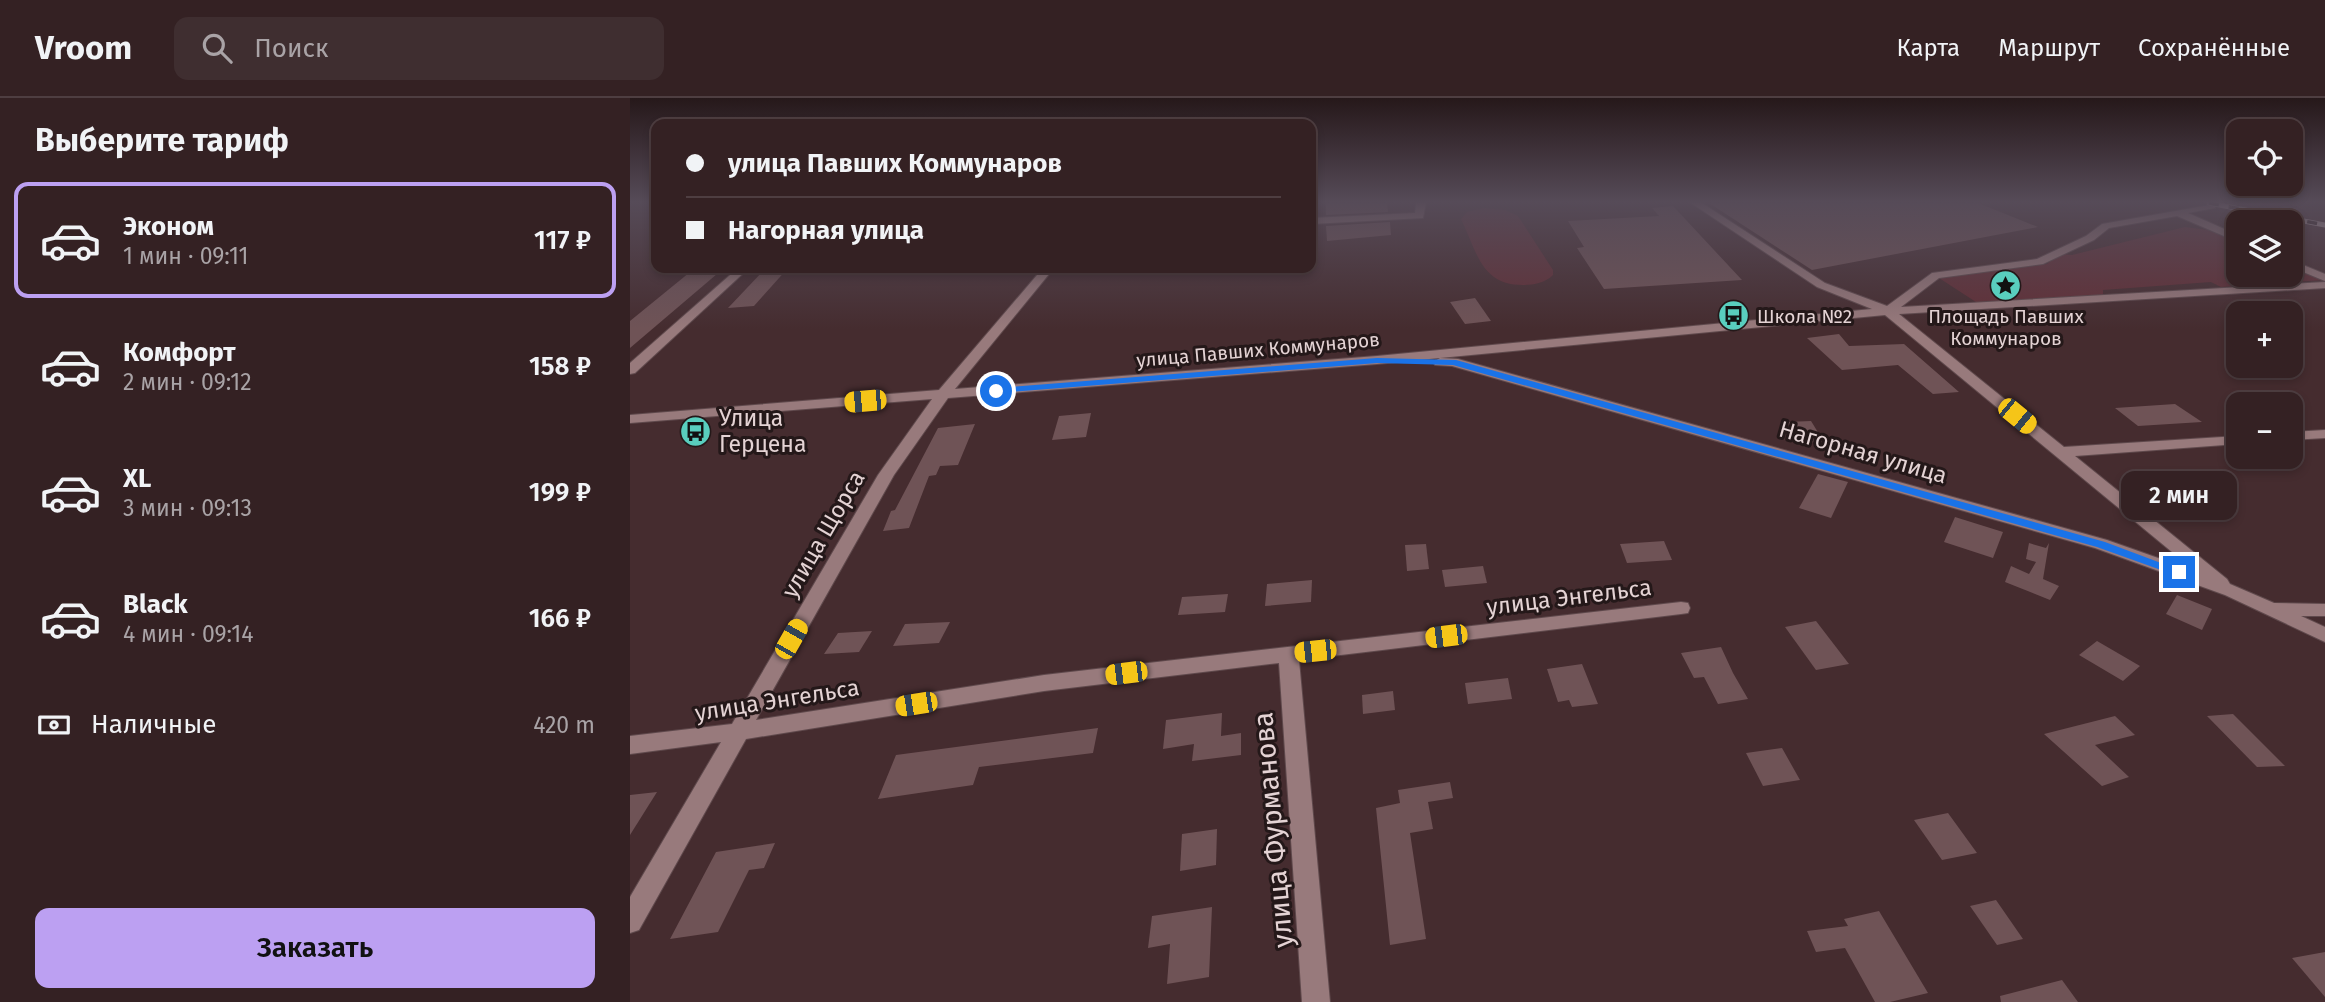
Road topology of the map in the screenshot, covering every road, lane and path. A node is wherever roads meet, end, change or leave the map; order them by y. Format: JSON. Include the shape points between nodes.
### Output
{"nodes":[{"id":1,"x":1760,"y":245,"type":"edge"},
{"id":2,"x":2075,"y":245,"type":"edge"},
{"id":3,"x":2303,"y":268,"type":"edge"},
{"id":4,"x":738,"y":273,"type":"edge"},
{"id":5,"x":1045,"y":273,"type":"edge"},
{"id":6,"x":2325,"y":278,"type":"edge"},
{"id":7,"x":2325,"y":285,"type":"edge"},
{"id":8,"x":1888,"y":311,"type":"junction"},
{"id":9,"x":1377,"y":360,"type":"junction"},
{"id":10,"x":630,"y":370,"type":"edge"},
{"id":11,"x":943,"y":395,"type":"junction"},
{"id":12,"x":630,"y":419,"type":"edge"},
{"id":13,"x":2325,"y":434,"type":"edge"},
{"id":14,"x":2303,"y":435,"type":"edge"},
{"id":15,"x":2226,"y":441,"type":"edge"},
{"id":16,"x":2060,"y":452,"type":"junction"},
{"id":17,"x":2232,"y":591,"type":"junction"},
{"id":18,"x":1681,"y":608,"type":"dead end"},
{"id":19,"x":2268,"y":609,"type":"junction"},
{"id":20,"x":2325,"y":610,"type":"edge"},
{"id":21,"x":2325,"y":635,"type":"edge"},
{"id":22,"x":1288,"y":654,"type":"junction"},
{"id":23,"x":736,"y":732,"type":"junction"},
{"id":24,"x":630,"y":745,"type":"edge"},
{"id":25,"x":630,"y":920,"type":"edge"},
{"id":26,"x":1316,"y":1002,"type":"edge"}],
"edges":[{"from":1,"to":8,"type":"street","via":[[1821,285]]},
{"from":2,"to":8,"type":"street","via":[[2039,261],[1936,275]]},
{"from":3,"to":6,"type":"street"},
{"from":4,"to":10,"type":"street"},
{"from":5,"to":11,"type":"street","name":"улица Щорса"},
{"from":7,"to":8,"type":"street","name":"улица Павших Коммунаров"},
{"from":8,"to":9,"type":"street","name":"улица Павших Коммунаров"},
{"from":8,"to":16,"type":"street"},
{"from":9,"to":11,"type":"street","name":"улица Павших Коммунаров"},
{"from":9,"to":17,"type":"street","name":"Нагорная улица","via":[[1453,362],[2101,544]]},
{"from":11,"to":12,"type":"street","name":"улица Павших Коммунаров"},
{"from":11,"to":23,"type":"street","name":"улица Щорса","via":[[886,475]]},
{"from":13,"to":14,"type":"street"},
{"from":15,"to":16,"type":"street"},
{"from":16,"to":17,"type":"street"},
{"from":17,"to":19,"type":"street","name":"Нагорная улица"},
{"from":18,"to":22,"type":"street","name":"улица Энгельса"},
{"from":19,"to":20,"type":"street"},
{"from":19,"to":21,"type":"street","name":"Нагорная улица"},
{"from":22,"to":23,"type":"street","name":"улица Энгельса","via":[[1044,683]]},
{"from":22,"to":26,"type":"street","name":"улица Фурманова"},
{"from":23,"to":24,"type":"street","name":"улица Энгельса"},
{"from":23,"to":25,"type":"street","name":"улица Щорса"}]}
